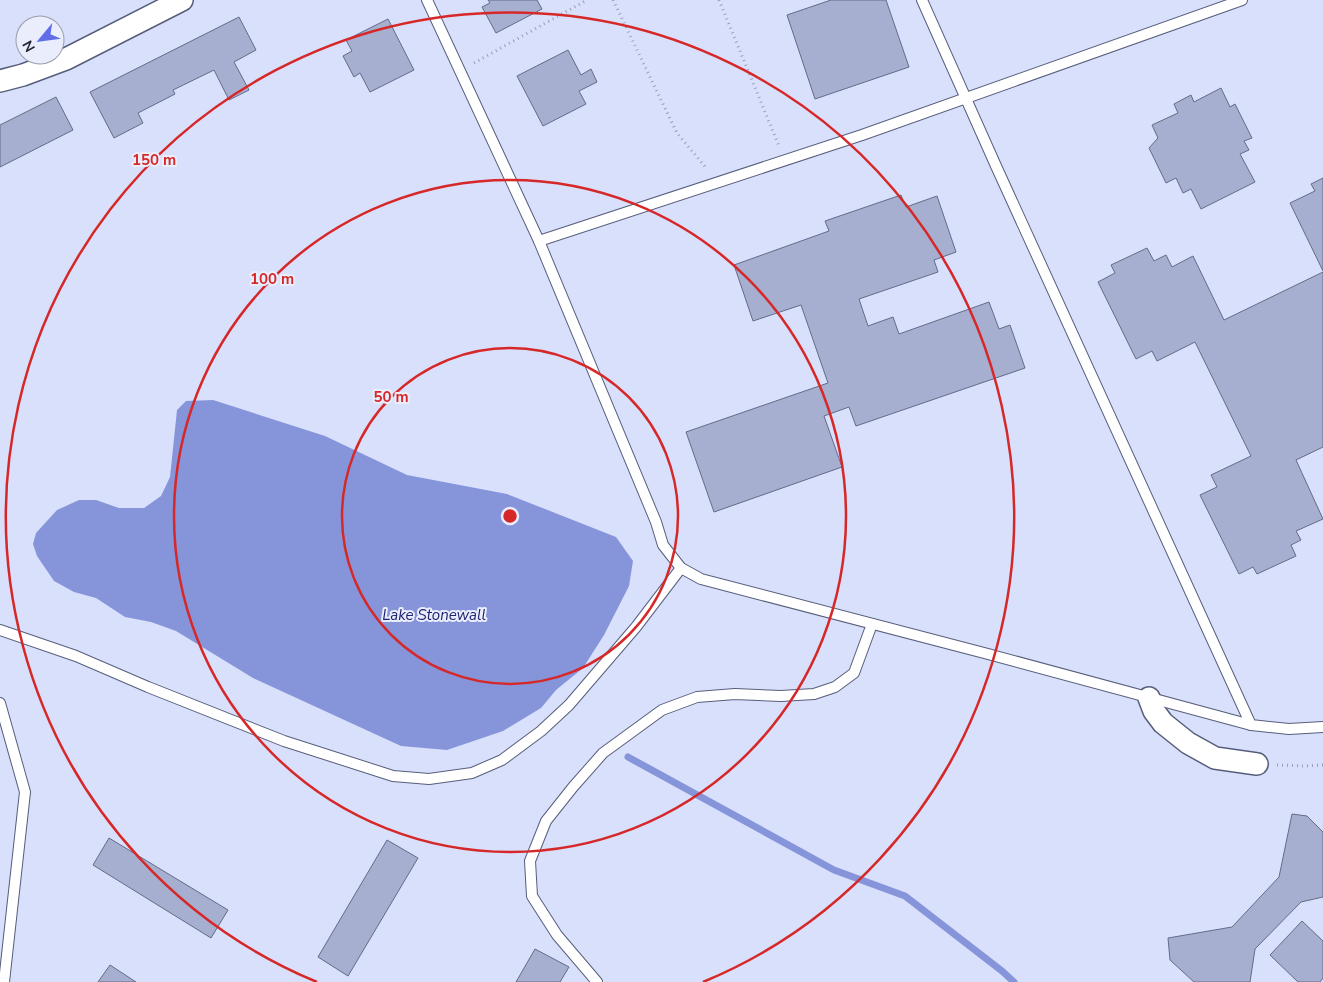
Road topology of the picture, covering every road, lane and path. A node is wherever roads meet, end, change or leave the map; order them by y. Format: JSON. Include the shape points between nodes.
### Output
{"nodes":[{"id":1,"x":182,"y":0,"type":"edge"},
{"id":2,"x":428,"y":0,"type":"edge"},
{"id":3,"x":587,"y":0,"type":"edge"},
{"id":4,"x":612,"y":0,"type":"edge"},
{"id":5,"x":719,"y":0,"type":"edge"},
{"id":6,"x":922,"y":0,"type":"edge"},
{"id":7,"x":1242,"y":0,"type":"edge"},
{"id":8,"x":460,"y":70,"type":"junction"},
{"id":9,"x":0,"y":81,"type":"edge"},
{"id":10,"x":965,"y":98,"type":"junction"},
{"id":11,"x":785,"y":160,"type":"junction"},
{"id":12,"x":718,"y":182,"type":"junction"},
{"id":13,"x":539,"y":241,"type":"junction"},
{"id":14,"x":680,"y":568,"type":"junction"},
{"id":15,"x":872,"y":624,"type":"junction"},
{"id":16,"x":0,"y":630,"type":"edge"},
{"id":17,"x":1150,"y":698,"type":"junction"},
{"id":18,"x":0,"y":703,"type":"edge"},
{"id":19,"x":1251,"y":725,"type":"junction"},
{"id":20,"x":1323,"y":727,"type":"edge"},
{"id":21,"x":1257,"y":764,"type":"joint"},
{"id":22,"x":1323,"y":765,"type":"edge"},
{"id":23,"x":4,"y":982,"type":"edge"},
{"id":24,"x":597,"y":982,"type":"edge"}],
"edges":[{"from":1,"to":9,"type":"street","via":[[66,59]]},
{"from":2,"to":8,"type":"lane"},
{"from":3,"to":8,"type":"path"},
{"from":4,"to":12,"type":"path","via":[[677,133]]},
{"from":5,"to":11,"type":"path"},
{"from":6,"to":10,"type":"lane"},
{"from":7,"to":10,"type":"lane"},
{"from":8,"to":13,"type":"lane"},
{"from":10,"to":11,"type":"lane"},
{"from":10,"to":19,"type":"lane"},
{"from":11,"to":12,"type":"lane"},
{"from":12,"to":13,"type":"lane"},
{"from":13,"to":14,"type":"lane","via":[[663,545]]},
{"from":14,"to":15,"type":"lane","via":[[701,579]]},
{"from":14,"to":16,"type":"lane","via":[[636,627],[569,705],[541,731],[502,760],[472,773],[429,780],[393,776],[284,741],[76,656]]},
{"from":15,"to":17,"type":"lane"},
{"from":15,"to":24,"type":"lane","via":[[854,673],[835,687],[806,695],[697,697],[662,710],[603,753],[551,814],[530,861],[532,896],[557,935]]},
{"from":17,"to":19,"type":"lane"},
{"from":17,"to":21,"type":"street","via":[[1163,723],[1188,743],[1216,758]]},
{"from":18,"to":23,"type":"lane","via":[[25,792]]},
{"from":19,"to":20,"type":"lane","via":[[1289,729]]},
{"from":21,"to":22,"type":"path"}]}
